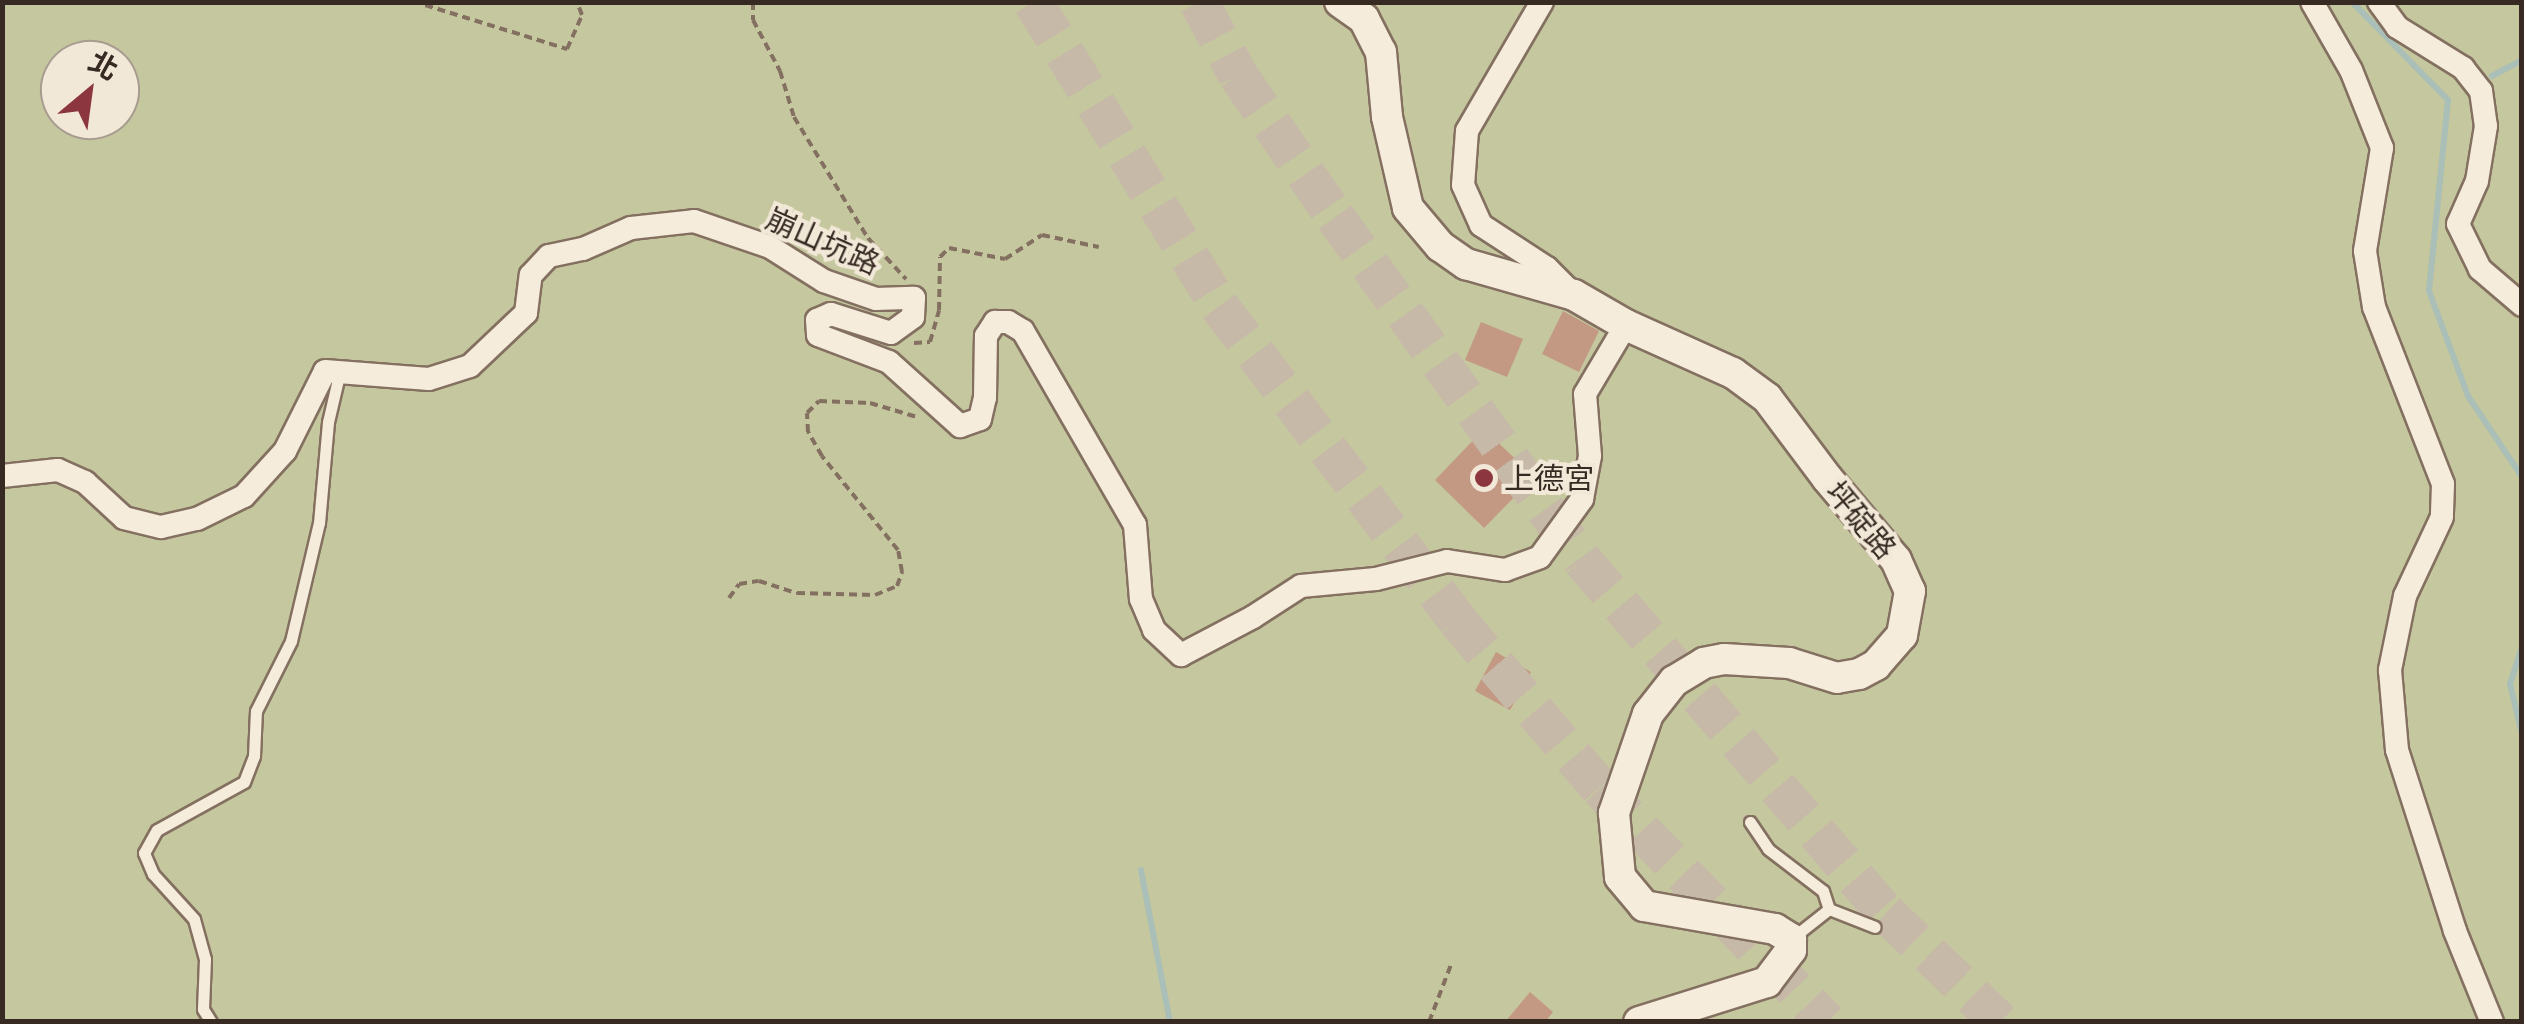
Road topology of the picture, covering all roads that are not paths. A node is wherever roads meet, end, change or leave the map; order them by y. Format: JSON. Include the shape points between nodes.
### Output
{"nodes":[{"id":1,"x":1340,"y":2,"type":"edge"},
{"id":2,"x":1542,"y":2,"type":"edge"},
{"id":3,"x":2312,"y":2,"type":"edge"},
{"id":4,"x":2379,"y":2,"type":"edge"},
{"id":5,"x":1574,"y":295,"type":"junction"},
{"id":6,"x":2522,"y":305,"type":"edge"},
{"id":7,"x":1626,"y":325,"type":"junction"},
{"id":8,"x":340,"y":372,"type":"junction"},
{"id":9,"x":2,"y":476,"type":"edge"},
{"id":10,"x":1750,"y":822,"type":"dead end"},
{"id":11,"x":1829,"y":909,"type":"junction"},
{"id":12,"x":1876,"y":928,"type":"dead end"},
{"id":13,"x":1791,"y":939,"type":"junction"},
{"id":14,"x":210,"y":1022,"type":"edge"},
{"id":15,"x":1639,"y":1022,"type":"edge"},
{"id":16,"x":2492,"y":1022,"type":"edge"}],
"edges":[{"from":1,"to":5,"type":"main road","name":"坪碇路","via":[[1364,19],[1380,52],[1408,208],[1440,246],[1466,264]]},
{"from":2,"to":5,"type":"street","via":[[1467,131],[1463,185],[1481,225],[1547,268]]},
{"from":3,"to":16,"type":"street","via":[[2351,70],[2382,148],[2365,251],[2374,307],[2443,484],[2442,516],[2405,596],[2390,670],[2397,750]]},
{"from":4,"to":6,"type":"street","via":[[2397,27],[2463,68],[2481,91],[2486,126],[2477,182],[2458,224],[2480,269]]},
{"from":5,"to":7,"type":"main road","name":"坪碇路"},
{"from":7,"to":8,"type":"street","name":"崩山坑路","via":[[1585,394],[1590,456],[1582,500],[1540,557],[1505,570],[1446,561],[1376,579],[1301,586],[1181,655],[1154,630],[1142,599],[1135,525],[1023,331],[1008,322],[994,322],[986,336],[980,419],[960,426],[889,362],[818,335],[817,320],[831,314],[891,333],[912,317],[914,298],[876,298],[824,281],[770,247],[694,221],[632,228],[549,256],[531,275],[526,313],[470,366],[429,378]]},
{"from":7,"to":13,"type":"main road","name":"坪碇路","via":[[1733,372],[1767,398],[1896,560],[1910,591],[1902,635],[1876,665],[1837,678],[1789,664],[1704,663],[1674,681],[1648,714],[1632,750],[1613,830],[1628,888],[1644,906],[1763,926]]},
{"from":8,"to":9,"type":"street","via":[[326,371],[285,451],[244,496],[198,519],[161,527],[124,518],[85,482],[58,470]]},
{"from":8,"to":14,"type":"lane","via":[[318,524],[292,641],[256,712],[254,756],[244,782],[157,830],[144,853],[153,874],[194,919],[204,959],[202,1009]]},
{"from":10,"to":11,"type":"lane","via":[[1768,849],[1823,890]]},
{"from":11,"to":12,"type":"lane"},
{"from":11,"to":13,"type":"lane"},
{"from":13,"to":15,"type":"main road","via":[[1784,964],[1767,982]]}]}
